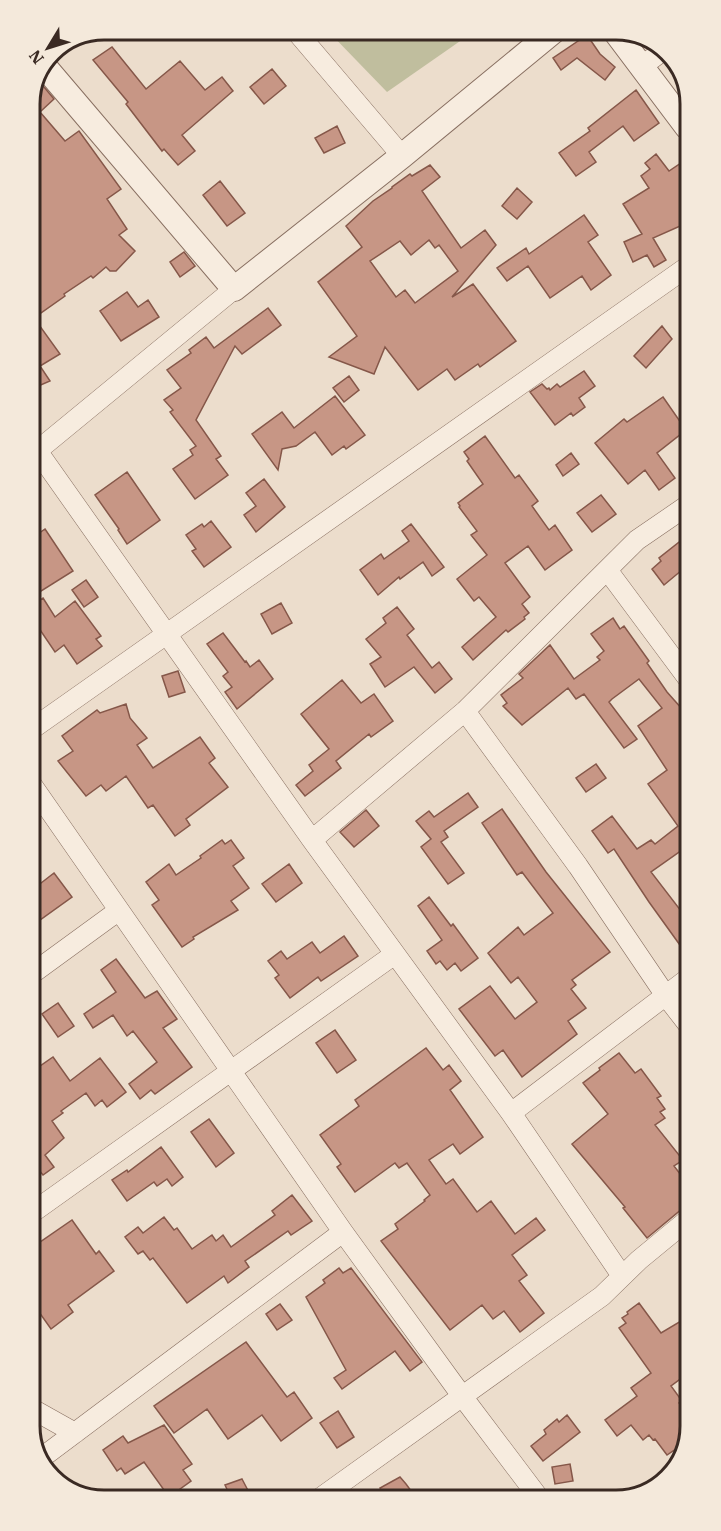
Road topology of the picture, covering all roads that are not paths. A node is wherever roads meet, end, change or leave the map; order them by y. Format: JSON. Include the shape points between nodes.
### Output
{"nodes":[{"id":1,"x":304,"y":40,"type":"edge"},
{"id":2,"x":542,"y":41,"type":"edge"},
{"id":3,"x":623,"y":41,"type":"edge"},
{"id":4,"x":657,"y":55,"type":"edge"},
{"id":5,"x":642,"y":66,"type":"junction"},
{"id":6,"x":54,"y":78,"type":"edge"},
{"id":7,"x":680,"y":118,"type":"edge"},
{"id":8,"x":402,"y":156,"type":"junction"},
{"id":9,"x":680,"y":272,"type":"edge"},
{"id":10,"x":234,"y":289,"type":"junction"},
{"id":11,"x":41,"y":441,"type":"edge"},
{"id":12,"x":41,"y":456,"type":"edge"},
{"id":13,"x":680,"y":510,"type":"edge"},
{"id":14,"x":608,"y":571,"type":"junction"},
{"id":15,"x":165,"y":633,"type":"junction"},
{"id":16,"x":680,"y":668,"type":"edge"},
{"id":17,"x":465,"y":711,"type":"junction"},
{"id":18,"x":41,"y":723,"type":"edge"},
{"id":19,"x":40,"y":797,"type":"edge"},
{"id":20,"x":312,"y":840,"type":"junction"},
{"id":21,"x":118,"y":911,"type":"junction"},
{"id":22,"x":395,"y":954,"type":"junction"},
{"id":23,"x":40,"y":968,"type":"edge"},
{"id":24,"x":680,"y":985,"type":"edge"},
{"id":25,"x":666,"y":996,"type":"junction"},
{"id":26,"x":680,"y":1015,"type":"edge"},
{"id":27,"x":232,"y":1071,"type":"junction"},
{"id":28,"x":511,"y":1113,"type":"junction"},
{"id":29,"x":40,"y":1207,"type":"edge"},
{"id":30,"x":680,"y":1227,"type":"edge"},
{"id":31,"x":343,"y":1232,"type":"junction"},
{"id":32,"x":622,"y":1276,"type":"junction"},
{"id":33,"x":462,"y":1396,"type":"junction"},
{"id":34,"x":40,"y":1413,"type":"edge"},
{"id":35,"x":75,"y":1433,"type":"junction"},
{"id":36,"x":47,"y":1454,"type":"edge"},
{"id":37,"x":331,"y":1490,"type":"edge"},
{"id":38,"x":533,"y":1490,"type":"edge"}],
"edges":[{"from":1,"to":8,"type":"street"},
{"from":2,"to":8,"type":"street"},
{"from":3,"to":5,"type":"street"},
{"from":4,"to":5,"type":"street"},
{"from":5,"to":7,"type":"street"},
{"from":6,"to":10,"type":"street"},
{"from":8,"to":10,"type":"street"},
{"from":9,"to":15,"type":"street"},
{"from":10,"to":11,"type":"street"},
{"from":12,"to":15,"type":"street"},
{"from":13,"to":14,"type":"street","via":[[637,540]]},
{"from":14,"to":16,"type":"street"},
{"from":14,"to":17,"type":"street"},
{"from":15,"to":18,"type":"street"},
{"from":15,"to":20,"type":"street"},
{"from":17,"to":20,"type":"street"},
{"from":17,"to":25,"type":"street","via":[[578,866]]},
{"from":19,"to":21,"type":"street"},
{"from":20,"to":22,"type":"street"},
{"from":21,"to":23,"type":"street"},
{"from":21,"to":27,"type":"street"},
{"from":22,"to":27,"type":"street"},
{"from":22,"to":28,"type":"street"},
{"from":24,"to":25,"type":"street"},
{"from":25,"to":26,"type":"street"},
{"from":25,"to":28,"type":"street"},
{"from":27,"to":29,"type":"street"},
{"from":27,"to":31,"type":"street"},
{"from":28,"to":32,"type":"street"},
{"from":30,"to":32,"type":"street"},
{"from":31,"to":33,"type":"street"},
{"from":31,"to":35,"type":"street"},
{"from":32,"to":33,"type":"street","via":[[602,1296]]},
{"from":33,"to":37,"type":"street"},
{"from":33,"to":38,"type":"street"},
{"from":34,"to":35,"type":"street"},
{"from":35,"to":36,"type":"street"}]}
